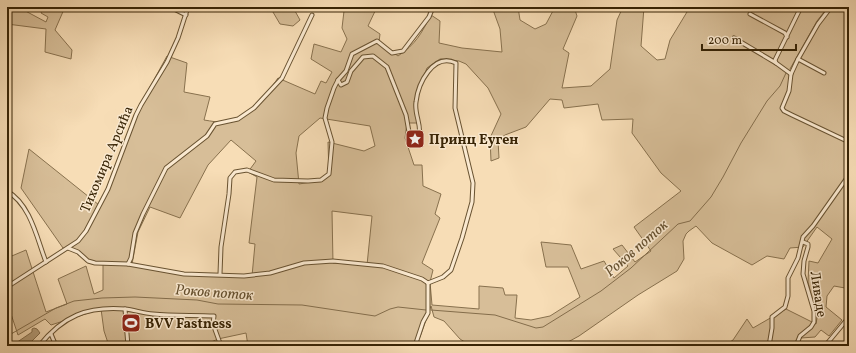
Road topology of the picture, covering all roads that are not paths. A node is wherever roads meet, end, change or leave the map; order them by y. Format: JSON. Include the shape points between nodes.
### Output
{"nodes":[{"id":1,"x":170,"y":7,"type":"edge"},
{"id":2,"x":188,"y":7,"type":"edge"},
{"id":3,"x":433,"y":7,"type":"edge"},
{"id":4,"x":801,"y":7,"type":"edge"},
{"id":5,"x":831,"y":7,"type":"edge"},
{"id":6,"x":750,"y":14,"type":"dead end"},
{"id":7,"x":186,"y":15,"type":"junction"},
{"id":8,"x":312,"y":15,"type":"dead end"},
{"id":9,"x":786,"y":36,"type":"junction"},
{"id":10,"x":734,"y":38,"type":"dead end"},
{"id":11,"x":798,"y":59,"type":"junction"},
{"id":12,"x":776,"y":63,"type":"junction"},
{"id":13,"x":824,"y":73,"type":"dead end"},
{"id":14,"x":791,"y":74,"type":"junction"},
{"id":15,"x":338,"y":80,"type":"junction"},
{"id":16,"x":849,"y":142,"type":"edge"},
{"id":17,"x":849,"y":175,"type":"edge"},
{"id":18,"x":7,"y":191,"type":"edge"},
{"id":19,"x":803,"y":242,"type":"junction"},
{"id":20,"x":68,"y":248,"type":"junction"},
{"id":21,"x":46,"y":262,"type":"junction"},
{"id":22,"x":128,"y":264,"type":"junction"},
{"id":23,"x":220,"y":274,"type":"junction"},
{"id":24,"x":428,"y":283,"type":"junction"},
{"id":25,"x":7,"y":287,"type":"edge"},
{"id":26,"x":125,"y":309,"type":"junction"},
{"id":27,"x":849,"y":317,"type":"edge"},
{"id":28,"x":51,"y":334,"type":"junction"},
{"id":29,"x":39,"y":346,"type":"edge"},
{"id":30,"x":56,"y":346,"type":"edge"},
{"id":31,"x":128,"y":346,"type":"edge"},
{"id":32,"x":221,"y":346,"type":"edge"},
{"id":33,"x":415,"y":346,"type":"edge"},
{"id":34,"x":768,"y":346,"type":"edge"},
{"id":35,"x":796,"y":346,"type":"edge"},
{"id":36,"x":825,"y":346,"type":"edge"}],
"edges":[{"from":1,"to":7,"type":"street"},
{"from":2,"to":7,"type":"street","name":"Тихомира Арсића"},
{"from":3,"to":15,"type":"street","via":[[429,17],[402,51],[392,53],[377,41],[352,54],[346,71]]},
{"from":4,"to":9,"type":"street"},
{"from":5,"to":11,"type":"street"},
{"from":6,"to":9,"type":"street","via":[[785,33]]},
{"from":7,"to":20,"type":"street","name":"Тихомира Арсића","via":[[178,38],[139,110],[108,189],[83,236]]},
{"from":8,"to":22,"type":"street","via":[[282,78],[254,108],[238,119],[215,124],[208,136],[166,168],[135,233]]},
{"from":9,"to":12,"type":"street"},
{"from":10,"to":12,"type":"street"},
{"from":11,"to":13,"type":"street"},
{"from":11,"to":14,"type":"street"},
{"from":12,"to":14,"type":"street"},
{"from":14,"to":16,"type":"street","via":[[782,108],[784,111]]},
{"from":15,"to":23,"type":"street","via":[[325,118],[332,142],[329,174],[321,180],[274,180],[247,170],[236,172],[230,178]]},
{"from":15,"to":24,"type":"street","via":[[341,85],[347,82],[351,71],[363,57],[373,56],[387,67],[406,116],[409,132],[413,137],[419,136],[421,130],[416,103],[424,76],[438,62],[450,60],[456,63],[455,108],[473,183],[472,202],[451,270],[443,277]]},
{"from":17,"to":19,"type":"street","name":"Ливаде","via":[[803,237]]},
{"from":18,"to":21,"type":"street","via":[[16,198],[29,216]]},
{"from":19,"to":34,"type":"street","name":"Ливаде","via":[[790,274],[785,307],[772,317]]},
{"from":19,"to":35,"type":"street","name":"Ливаде","via":[[808,244],[803,274],[814,310],[814,322],[800,336]]},
{"from":20,"to":21,"type":"street","name":"Тихомира Арсића"},
{"from":20,"to":22,"type":"street","via":[[95,263]]},
{"from":21,"to":25,"type":"street","name":"Тихомира Арсића"},
{"from":22,"to":23,"type":"street","via":[[184,274]]},
{"from":23,"to":24,"type":"street","via":[[244,276],[270,273],[304,263],[333,261],[383,266]]},
{"from":24,"to":33,"type":"street","via":[[428,313]]},
{"from":26,"to":28,"type":"street","via":[[96,309],[81,313],[69,318]]},
{"from":26,"to":31,"type":"street"},
{"from":26,"to":32,"type":"street","via":[[152,314],[214,316],[213,324]]},
{"from":27,"to":36,"type":"street"},
{"from":28,"to":29,"type":"street"},
{"from":28,"to":30,"type":"street"}]}
